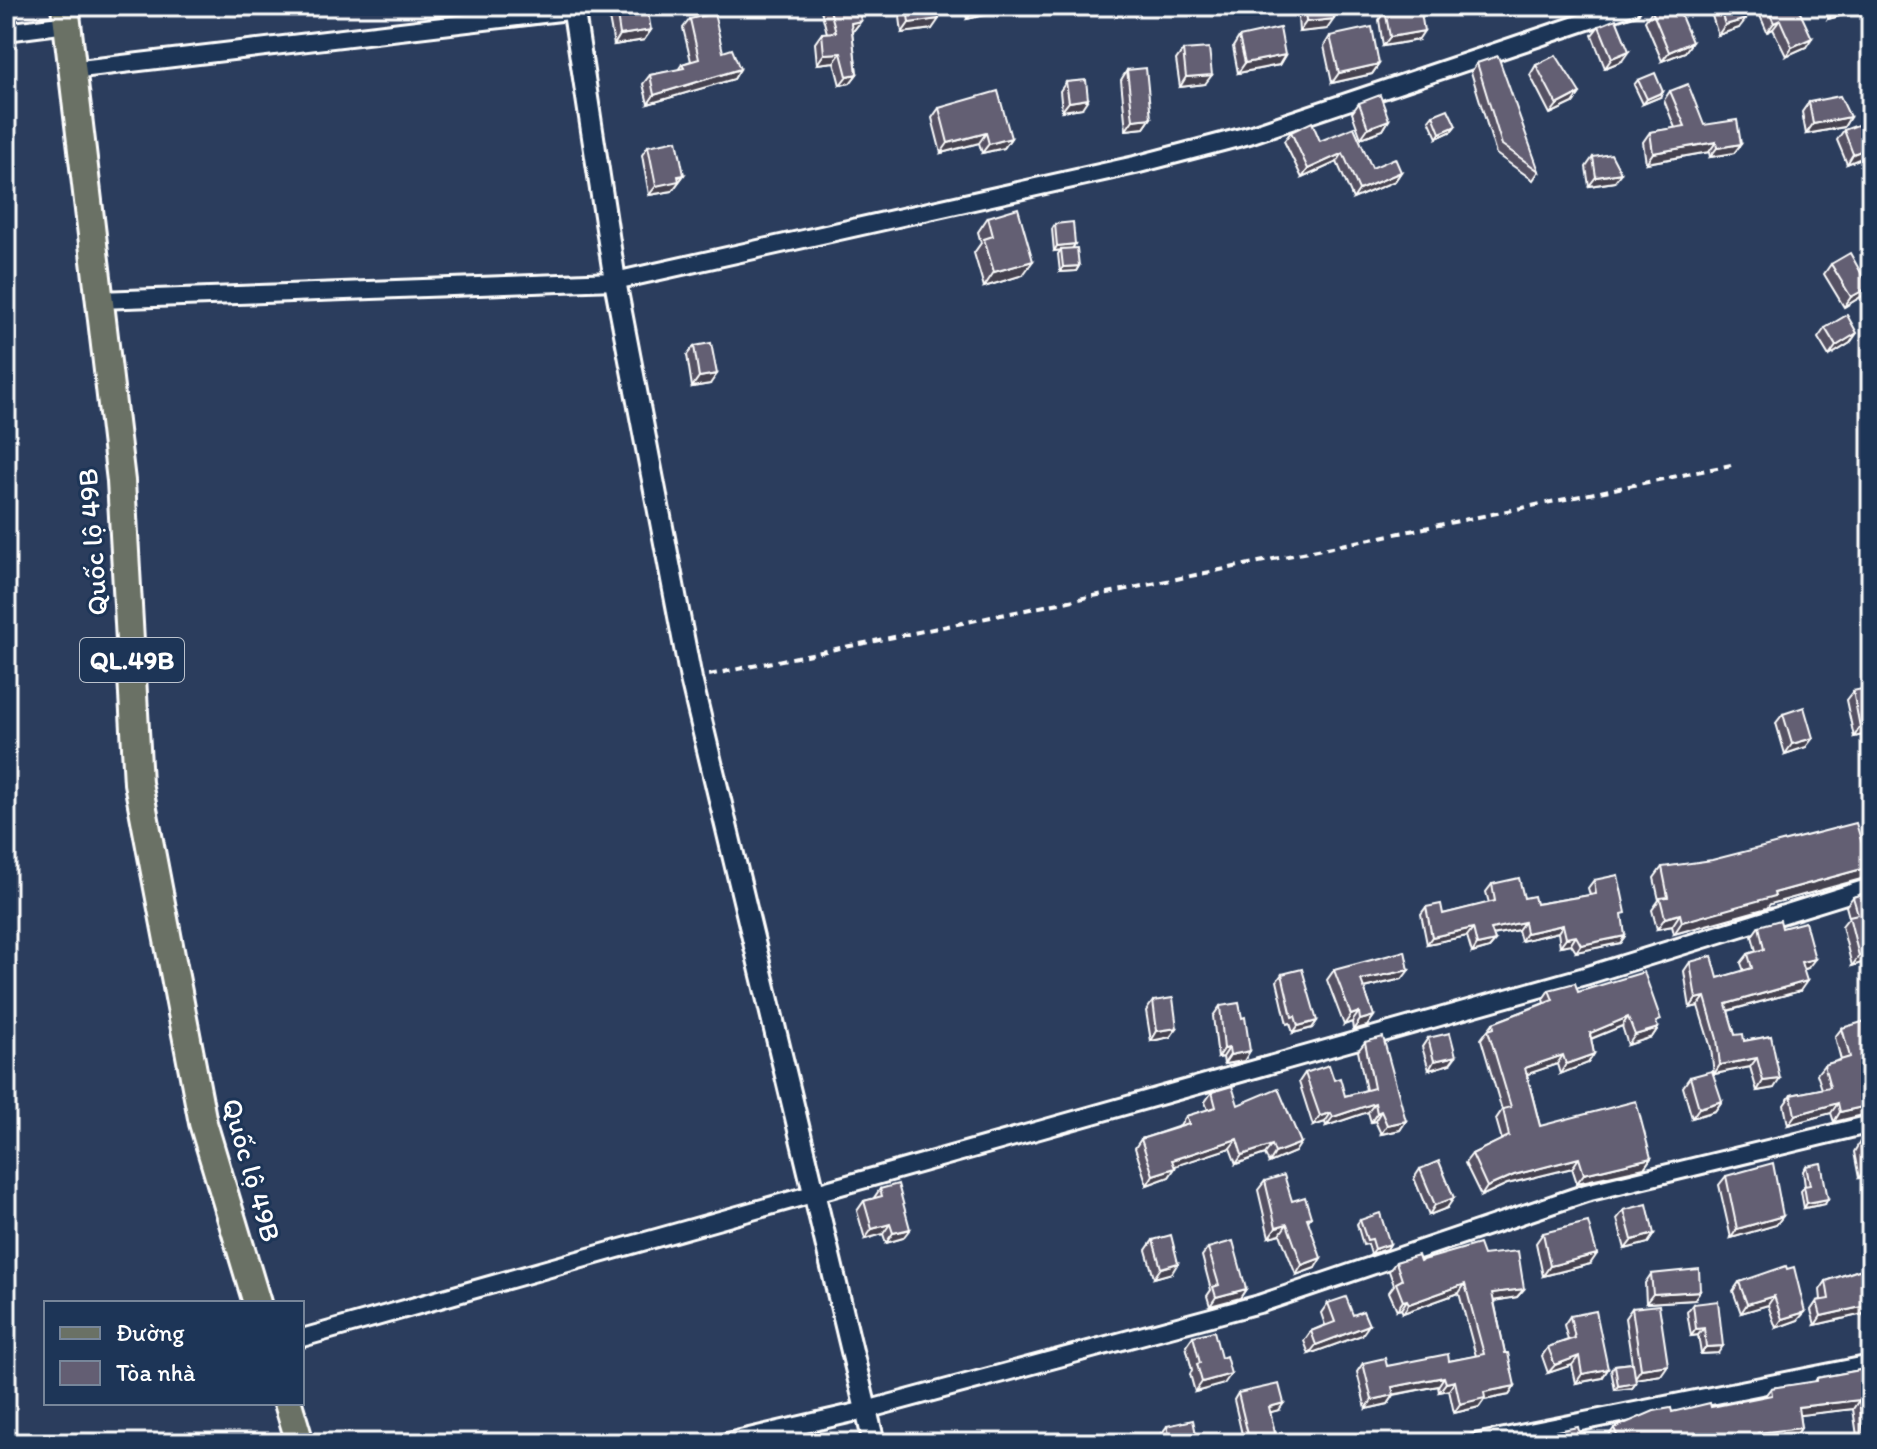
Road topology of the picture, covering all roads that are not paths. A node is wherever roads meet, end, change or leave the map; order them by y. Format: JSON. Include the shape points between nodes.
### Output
{"nodes":[{"id":1,"x":611,"y":6,"type":"edge"},
{"id":2,"x":1632,"y":6,"type":"edge"},
{"id":3,"x":574,"y":9,"type":"edge"},
{"id":4,"x":66,"y":15,"type":"edge"},
{"id":5,"x":6,"y":32,"type":"edge"},
{"id":6,"x":72,"y":70,"type":"junction"},
{"id":7,"x":615,"y":281,"type":"junction"},
{"id":8,"x":99,"y":300,"type":"junction"},
{"id":9,"x":1871,"y":887,"type":"edge"},
{"id":10,"x":1871,"y":1124,"type":"edge"},
{"id":11,"x":816,"y":1192,"type":"junction"},
{"id":12,"x":256,"y":1301,"type":"edge"},
{"id":13,"x":304,"y":1337,"type":"edge"},
{"id":14,"x":1871,"y":1364,"type":"edge"},
{"id":15,"x":289,"y":1405,"type":"edge"},
{"id":16,"x":866,"y":1410,"type":"junction"},
{"id":17,"x":300,"y":1443,"type":"edge"},
{"id":18,"x":723,"y":1443,"type":"edge"},
{"id":19,"x":874,"y":1443,"type":"edge"},
{"id":20,"x":1475,"y":1443,"type":"edge"}],
"edges":[{"from":1,"to":3,"type":"street"},
{"from":2,"to":7,"type":"street","via":[[1249,135]]},
{"from":3,"to":6,"type":"street"},
{"from":3,"to":7,"type":"street"},
{"from":4,"to":5,"type":"street"},
{"from":4,"to":6,"type":"main road","name":"Quốc lộ 49B","number":"QL.49B"},
{"from":6,"to":8,"type":"main road","name":"Quốc lộ 49B","number":"QL.49B"},
{"from":7,"to":8,"type":"street"},
{"from":7,"to":11,"type":"street","via":[[691,679]]},
{"from":8,"to":12,"type":"main road","name":"Quốc lộ 49B","number":"QL.49B","via":[[121,481],[138,783],[203,1123]]},
{"from":9,"to":11,"type":"street","via":[[1585,976]]},
{"from":10,"to":16,"type":"street","via":[[1586,1193],[1259,1304]]},
{"from":11,"to":13,"type":"street"},
{"from":11,"to":16,"type":"street"},
{"from":14,"to":20,"type":"street"},
{"from":15,"to":17,"type":"main road"},
{"from":16,"to":18,"type":"street"},
{"from":16,"to":19,"type":"street"}]}
